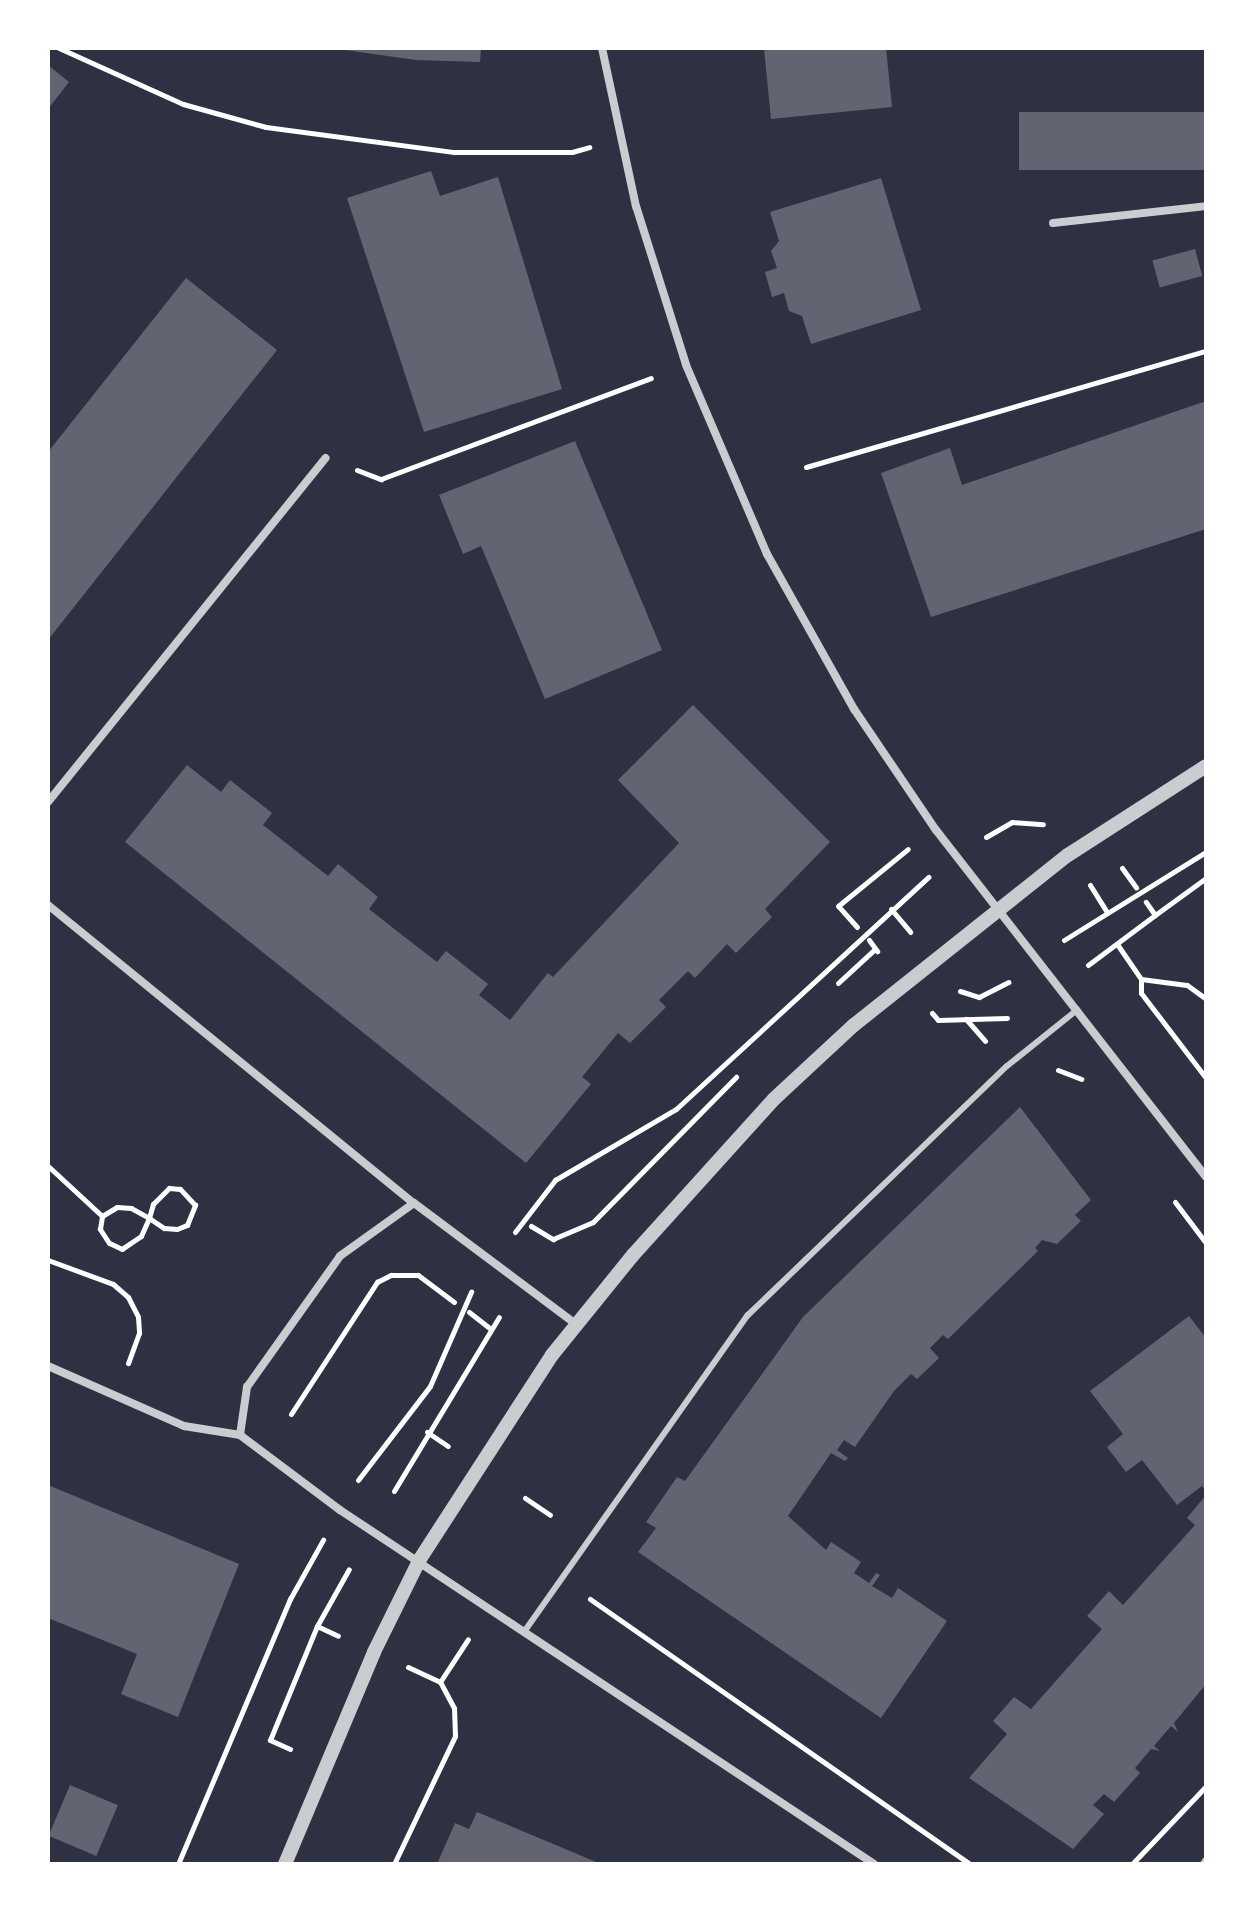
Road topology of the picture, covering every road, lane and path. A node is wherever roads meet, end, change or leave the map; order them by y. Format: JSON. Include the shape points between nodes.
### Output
{"nodes":[{"id":1,"x":59,"y":48,"type":"edge"},
{"id":2,"x":602,"y":48,"type":"edge"},
{"id":3,"x":620,"y":138,"type":"junction"},
{"id":4,"x":1206,"y":206,"type":"edge"},
{"id":5,"x":1053,"y":223,"type":"dead end"},
{"id":6,"x":1206,"y":351,"type":"edge"},
{"id":7,"x":686,"y":365,"type":"junction"},
{"id":8,"x":326,"y":458,"type":"joint"},
{"id":9,"x":806,"y":467,"type":"dead end"},
{"id":10,"x":1206,"y":766,"type":"edge"},
{"id":11,"x":48,"y":802,"type":"edge"},
{"id":12,"x":1049,"y":828,"type":"dead end"},
{"id":13,"x":987,"y":836,"type":"dead end"},
{"id":14,"x":910,"y":848,"type":"dead end"},
{"id":15,"x":1206,"y":852,"type":"edge"},
{"id":16,"x":1117,"y":860,"type":"dead end"},
{"id":17,"x":1206,"y":878,"type":"edge"},
{"id":18,"x":926,"y":879,"type":"dead end"},
{"id":19,"x":1088,"y":882,"type":"dead end"},
{"id":20,"x":1136,"y":887,"type":"dead end"},
{"id":21,"x":1146,"y":902,"type":"dead end"},
{"id":22,"x":48,"y":905,"type":"edge"},
{"id":23,"x":891,"y":909,"type":"junction"},
{"id":24,"x":997,"y":909,"type":"junction"},
{"id":25,"x":1107,"y":912,"type":"junction"},
{"id":26,"x":1155,"y":915,"type":"junction"},
{"id":27,"x":857,"y":927,"type":"dead end"},
{"id":28,"x":911,"y":933,"type":"dead end"},
{"id":29,"x":1066,"y":938,"type":"dead end"},
{"id":30,"x":869,"y":940,"type":"dead end"},
{"id":31,"x":1117,"y":944,"type":"junction"},
{"id":32,"x":875,"y":949,"type":"junction"},
{"id":33,"x":883,"y":958,"type":"dead end"},
{"id":34,"x":1082,"y":970,"type":"dead end"},
{"id":35,"x":1141,"y":979,"type":"junction"},
{"id":36,"x":1009,"y":982,"type":"dead end"},
{"id":37,"x":954,"y":987,"type":"dead end"},
{"id":38,"x":830,"y":990,"type":"dead end"},
{"id":39,"x":1206,"y":999,"type":"edge"},
{"id":40,"x":927,"y":1006,"type":"dead end"},
{"id":41,"x":1077,"y":1010,"type":"junction"},
{"id":42,"x":1014,"y":1018,"type":"dead end"},
{"id":43,"x":740,"y":1072,"type":"dead end"},
{"id":44,"x":1048,"y":1072,"type":"dead end"},
{"id":45,"x":1206,"y":1078,"type":"edge"},
{"id":46,"x":1092,"y":1092,"type":"dead end"},
{"id":47,"x":48,"y":1166,"type":"edge"},
{"id":48,"x":1206,"y":1177,"type":"edge"},
{"id":49,"x":1168,"y":1192,"type":"dead end"},
{"id":50,"x":414,"y":1203,"type":"junction"},
{"id":51,"x":102,"y":1216,"type":"junction"},
{"id":52,"x":149,"y":1218,"type":"junction"},
{"id":53,"x":531,"y":1226,"type":"dead end"},
{"id":54,"x":512,"y":1237,"type":"dead end"},
{"id":55,"x":553,"y":1239,"type":"junction"},
{"id":56,"x":1206,"y":1243,"type":"edge"},
{"id":57,"x":547,"y":1248,"type":"dead end"},
{"id":58,"x":48,"y":1260,"type":"edge"},
{"id":59,"x":476,"y":1286,"type":"dead end"},
{"id":60,"x":454,"y":1302,"type":"dead end"},
{"id":61,"x":469,"y":1312,"type":"dead end"},
{"id":62,"x":499,"y":1317,"type":"dead end"},
{"id":63,"x":576,"y":1324,"type":"junction"},
{"id":64,"x":491,"y":1329,"type":"junction"},
{"id":65,"x":48,"y":1366,"type":"edge"},
{"id":66,"x":115,"y":1398,"type":"junction"},
{"id":67,"x":291,"y":1414,"type":"dead end"},
{"id":68,"x":427,"y":1432,"type":"junction"},
{"id":69,"x":240,"y":1435,"type":"junction"},
{"id":70,"x":449,"y":1447,"type":"dead end"},
{"id":71,"x":357,"y":1481,"type":"dead end"},
{"id":72,"x":394,"y":1491,"type":"dead end"},
{"id":73,"x":525,"y":1498,"type":"dead end"},
{"id":74,"x":550,"y":1515,"type":"dead end"},
{"id":75,"x":322,"y":1541,"type":"dead end"},
{"id":76,"x":420,"y":1559,"type":"junction"},
{"id":77,"x":349,"y":1569,"type":"dead end"},
{"id":78,"x":558,"y":1579,"type":"junction"},
{"id":79,"x":317,"y":1626,"type":"junction"},
{"id":80,"x":524,"y":1632,"type":"junction"},
{"id":81,"x":346,"y":1639,"type":"dead end"},
{"id":82,"x":468,"y":1639,"type":"dead end"},
{"id":83,"x":407,"y":1667,"type":"dead end"},
{"id":84,"x":440,"y":1682,"type":"junction"},
{"id":85,"x":290,"y":1749,"type":"dead end"},
{"id":86,"x":1206,"y":1786,"type":"edge"},
{"id":87,"x":178,"y":1864,"type":"edge"},
{"id":88,"x":285,"y":1864,"type":"edge"},
{"id":89,"x":394,"y":1864,"type":"edge"},
{"id":90,"x":874,"y":1864,"type":"edge"},
{"id":91,"x":970,"y":1864,"type":"edge"},
{"id":92,"x":1132,"y":1864,"type":"edge"}],
"edges":[{"from":1,"to":3,"type":"path","via":[[183,104],[351,142],[526,154],[572,152]]},
{"from":2,"to":3,"type":"street"},
{"from":3,"to":7,"type":"street"},
{"from":4,"to":5,"type":"street"},
{"from":6,"to":9,"type":"path"},
{"from":7,"to":8,"type":"path","via":[[381,479]]},
{"from":7,"to":24,"type":"street","via":[[767,554],[815,641],[936,830]]},
{"from":8,"to":11,"type":"street"},
{"from":10,"to":24,"type":"street","via":[[1068,855]]},
{"from":12,"to":13,"type":"path","via":[[1026,819]]},
{"from":14,"to":27,"type":"path","via":[[838,906]]},
{"from":15,"to":25,"type":"path"},
{"from":16,"to":20,"type":"path"},
{"from":17,"to":26,"type":"path"},
{"from":18,"to":23,"type":"path"},
{"from":19,"to":25,"type":"path"},
{"from":21,"to":26,"type":"path"},
{"from":22,"to":50,"type":"street"},
{"from":23,"to":28,"type":"path"},
{"from":23,"to":54,"type":"path","via":[[660,1122],[567,1169]]},
{"from":24,"to":41,"type":"street"},
{"from":24,"to":63,"type":"street","via":[[854,1025],[774,1099]]},
{"from":25,"to":29,"type":"path"},
{"from":26,"to":31,"type":"path"},
{"from":30,"to":32,"type":"path"},
{"from":31,"to":34,"type":"path"},
{"from":31,"to":35,"type":"path"},
{"from":32,"to":33,"type":"path"},
{"from":32,"to":38,"type":"path"},
{"from":35,"to":39,"type":"path","via":[[1187,985]]},
{"from":35,"to":45,"type":"path","via":[[1141,993]]},
{"from":36,"to":37,"type":"path","via":[[979,997]]},
{"from":40,"to":42,"type":"path","via":[[938,1020]]},
{"from":41,"to":48,"type":"street"},
{"from":41,"to":78,"type":"lane","via":[[1007,1066],[748,1315]]},
{"from":43,"to":55,"type":"path","via":[[593,1222]]},
{"from":44,"to":46,"type":"path","via":[[1069,1072]]},
{"from":47,"to":51,"type":"path"},
{"from":49,"to":56,"type":"path"},
{"from":50,"to":63,"type":"street"},
{"from":50,"to":69,"type":"street","via":[[340,1256],[247,1387]]},
{"from":51,"to":52,"type":"path","via":[[117,1207]]},
{"from":51,"to":52,"type":"path","via":[[100,1229],[109,1243],[122,1249],[141,1236]]},
{"from":52,"to":52,"type":"path","via":[[158,1196],[169,1188],[180,1189],[195,1205],[187,1225],[177,1229]]},
{"from":53,"to":55,"type":"path"},
{"from":55,"to":57,"type":"path"},
{"from":58,"to":66,"type":"path","via":[[113,1284],[138,1317],[139,1333]]},
{"from":59,"to":71,"type":"path","via":[[461,1307],[430,1386]]},
{"from":60,"to":67,"type":"path","via":[[418,1275],[391,1275],[377,1282]]},
{"from":61,"to":64,"type":"path"},
{"from":62,"to":64,"type":"path"},
{"from":63,"to":76,"type":"street","via":[[477,1465]]},
{"from":64,"to":68,"type":"path"},
{"from":65,"to":66,"type":"street"},
{"from":66,"to":69,"type":"street","via":[[184,1426]]},
{"from":68,"to":70,"type":"path"},
{"from":68,"to":72,"type":"path"},
{"from":69,"to":76,"type":"street","via":[[340,1510]]},
{"from":73,"to":74,"type":"path"},
{"from":75,"to":87,"type":"path","via":[[290,1599]]},
{"from":76,"to":80,"type":"street"},
{"from":76,"to":88,"type":"street","via":[[374,1652]]},
{"from":77,"to":79,"type":"path"},
{"from":78,"to":80,"type":"lane"},
{"from":78,"to":91,"type":"path"},
{"from":79,"to":81,"type":"path"},
{"from":79,"to":85,"type":"path","via":[[270,1740]]},
{"from":80,"to":90,"type":"street"},
{"from":82,"to":84,"type":"path"},
{"from":83,"to":84,"type":"path"},
{"from":84,"to":89,"type":"path","via":[[454,1708],[455,1736]]},
{"from":86,"to":92,"type":"path"}]}
